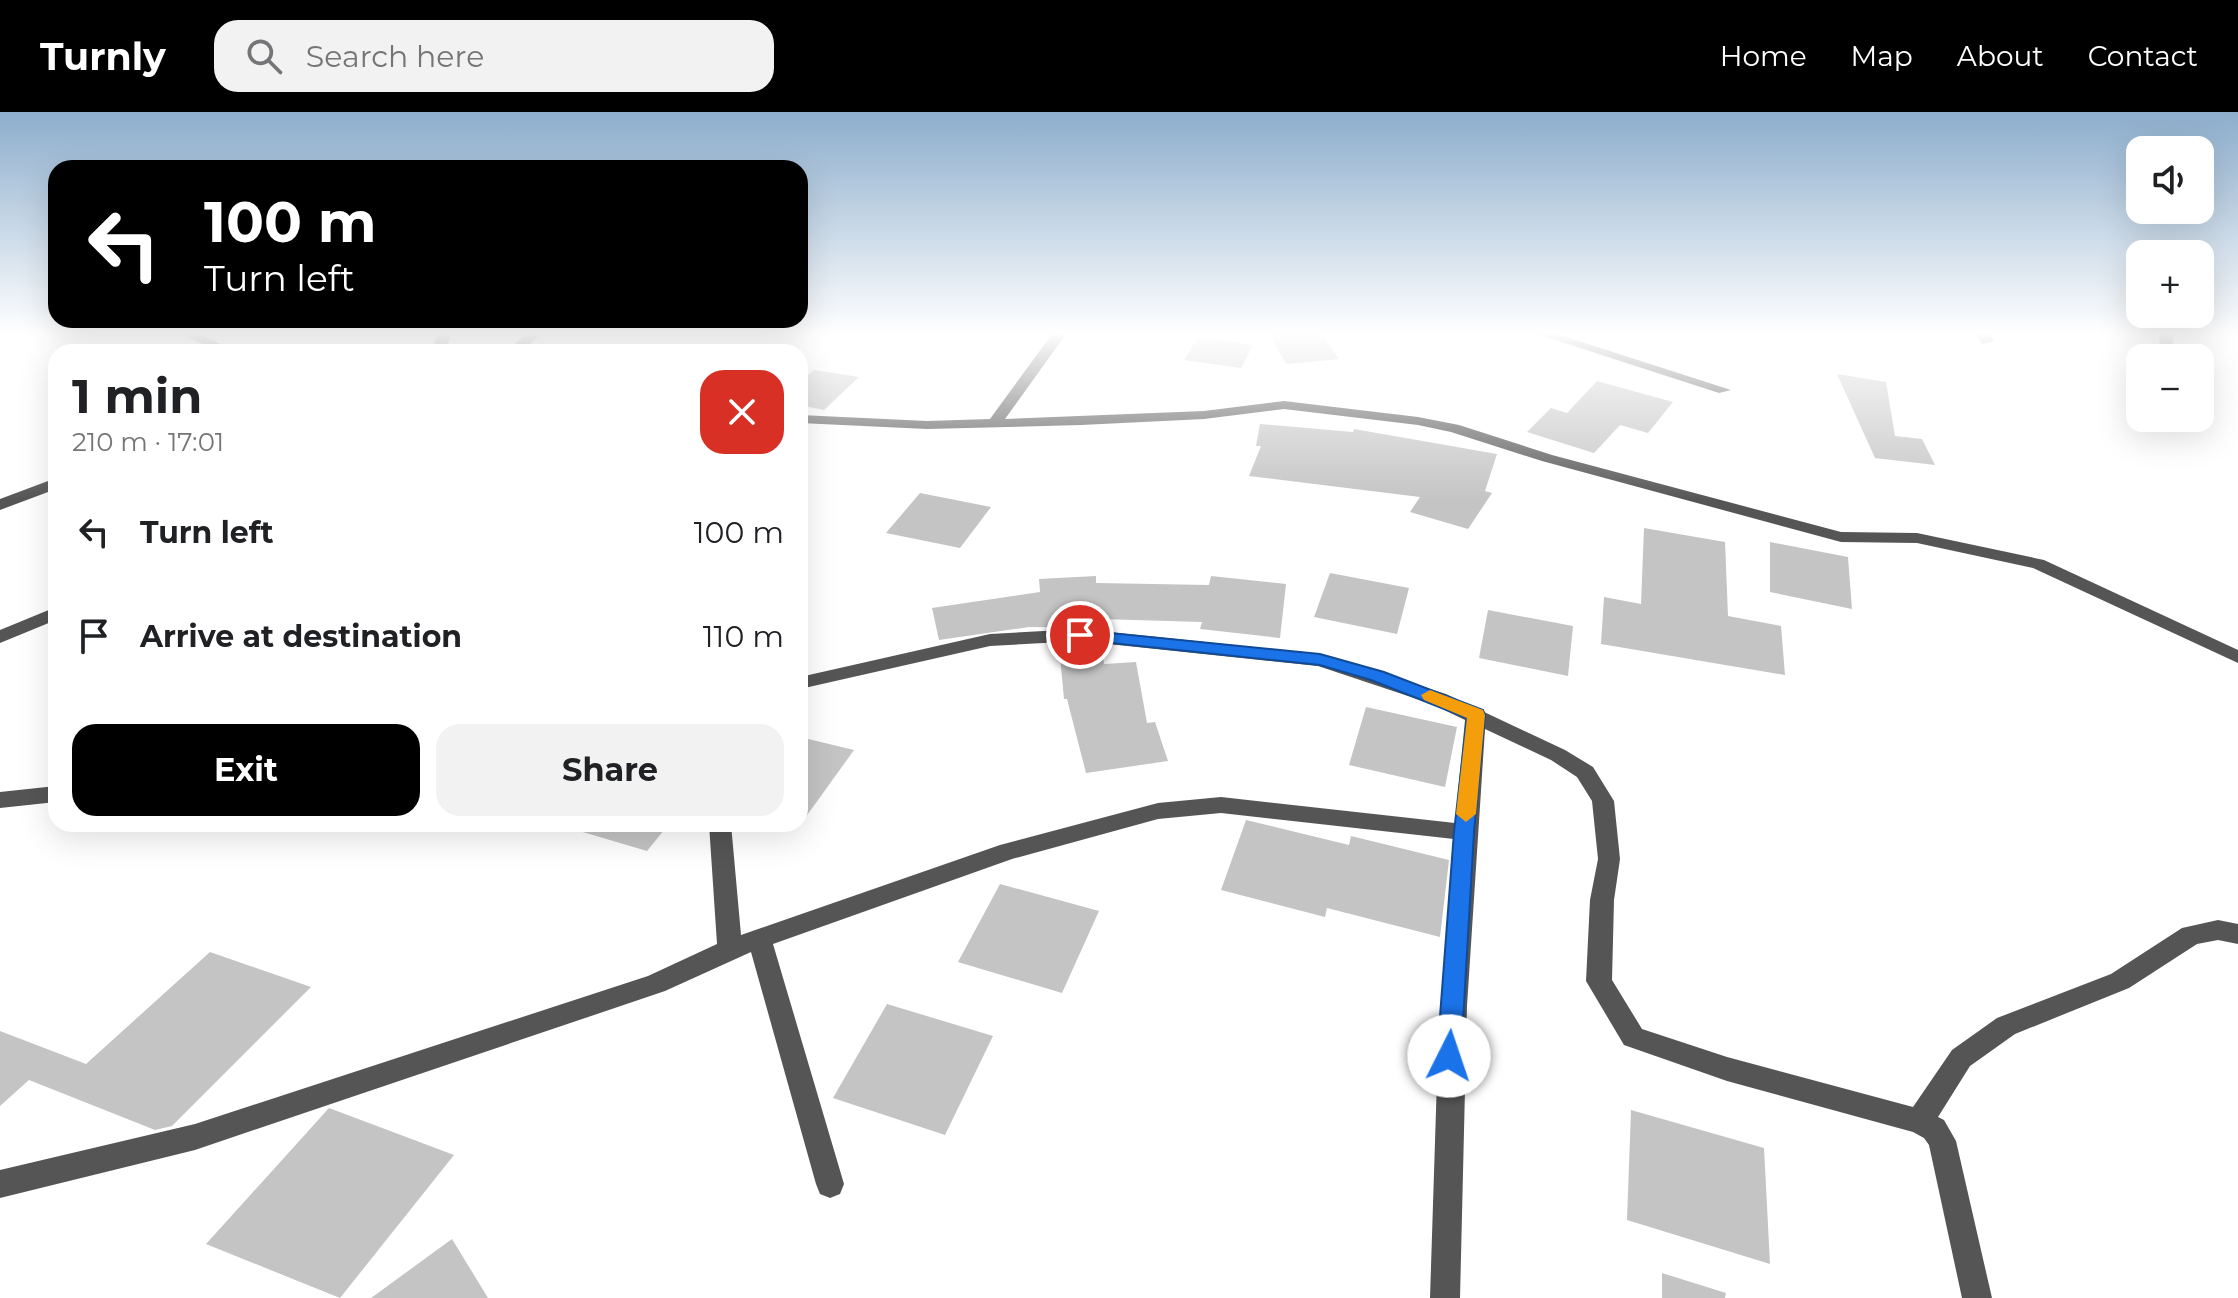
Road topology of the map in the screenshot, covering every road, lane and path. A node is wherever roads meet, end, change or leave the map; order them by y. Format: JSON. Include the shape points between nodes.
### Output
{"nodes":[{"id":1,"x":1019,"y":389,"type":"edge"},
{"id":2,"x":808,"y":419,"type":"edge"},
{"id":3,"x":995,"y":422,"type":"junction"},
{"id":4,"x":48,"y":486,"type":"edge"},
{"id":5,"x":0,"y":505,"type":"edge"},
{"id":6,"x":48,"y":616,"type":"edge"},
{"id":7,"x":0,"y":637,"type":"edge"},
{"id":8,"x":2238,"y":657,"type":"edge"},
{"id":9,"x":808,"y":681,"type":"edge"},
{"id":10,"x":1476,"y":715,"type":"junction"},
{"id":11,"x":48,"y":795,"type":"edge"},
{"id":12,"x":0,"y":800,"type":"edge"},
{"id":13,"x":721,"y":832,"type":"edge"},
{"id":14,"x":1464,"y":832,"type":"junction"},
{"id":15,"x":2238,"y":934,"type":"edge"},
{"id":16,"x":759,"y":938,"type":"junction"},
{"id":17,"x":730,"y":949,"type":"junction"},
{"id":18,"x":1919,"y":1121,"type":"junction"},
{"id":19,"x":0,"y":1184,"type":"edge"},
{"id":20,"x":830,"y":1184,"type":"dead end"},
{"id":21,"x":1445,"y":1298,"type":"edge"},
{"id":22,"x":1977,"y":1298,"type":"edge"}],
"edges":[{"from":1,"to":3,"type":"street"},
{"from":2,"to":3,"type":"street"},
{"from":3,"to":8,"type":"street","via":[[1149,418],[1284,405],[1418,421],[1841,537],[1917,538],[2038,564]]},
{"from":4,"to":5,"type":"street"},
{"from":6,"to":7,"type":"street"},
{"from":9,"to":10,"type":"street","via":[[990,640],[1080,635],[1320,660],[1378,676]]},
{"from":10,"to":14,"type":"street"},
{"from":10,"to":18,"type":"street","via":[[1585,772],[1603,801],[1609,859],[1599,981],[1633,1037],[1727,1069]]},
{"from":11,"to":12,"type":"street"},
{"from":13,"to":17,"type":"street"},
{"from":14,"to":16,"type":"street","via":[[1221,805],[1158,811],[1008,851]]},
{"from":14,"to":21,"type":"street","via":[[1449,1056]]},
{"from":15,"to":18,"type":"street","via":[[2218,930],[2191,935],[2120,981],[2006,1026],[1961,1058]]},
{"from":16,"to":17,"type":"street"},
{"from":16,"to":20,"type":"street"},
{"from":17,"to":19,"type":"street","via":[[656,984],[195,1137]]},
{"from":18,"to":22,"type":"street","via":[[1942,1141]]}]}
